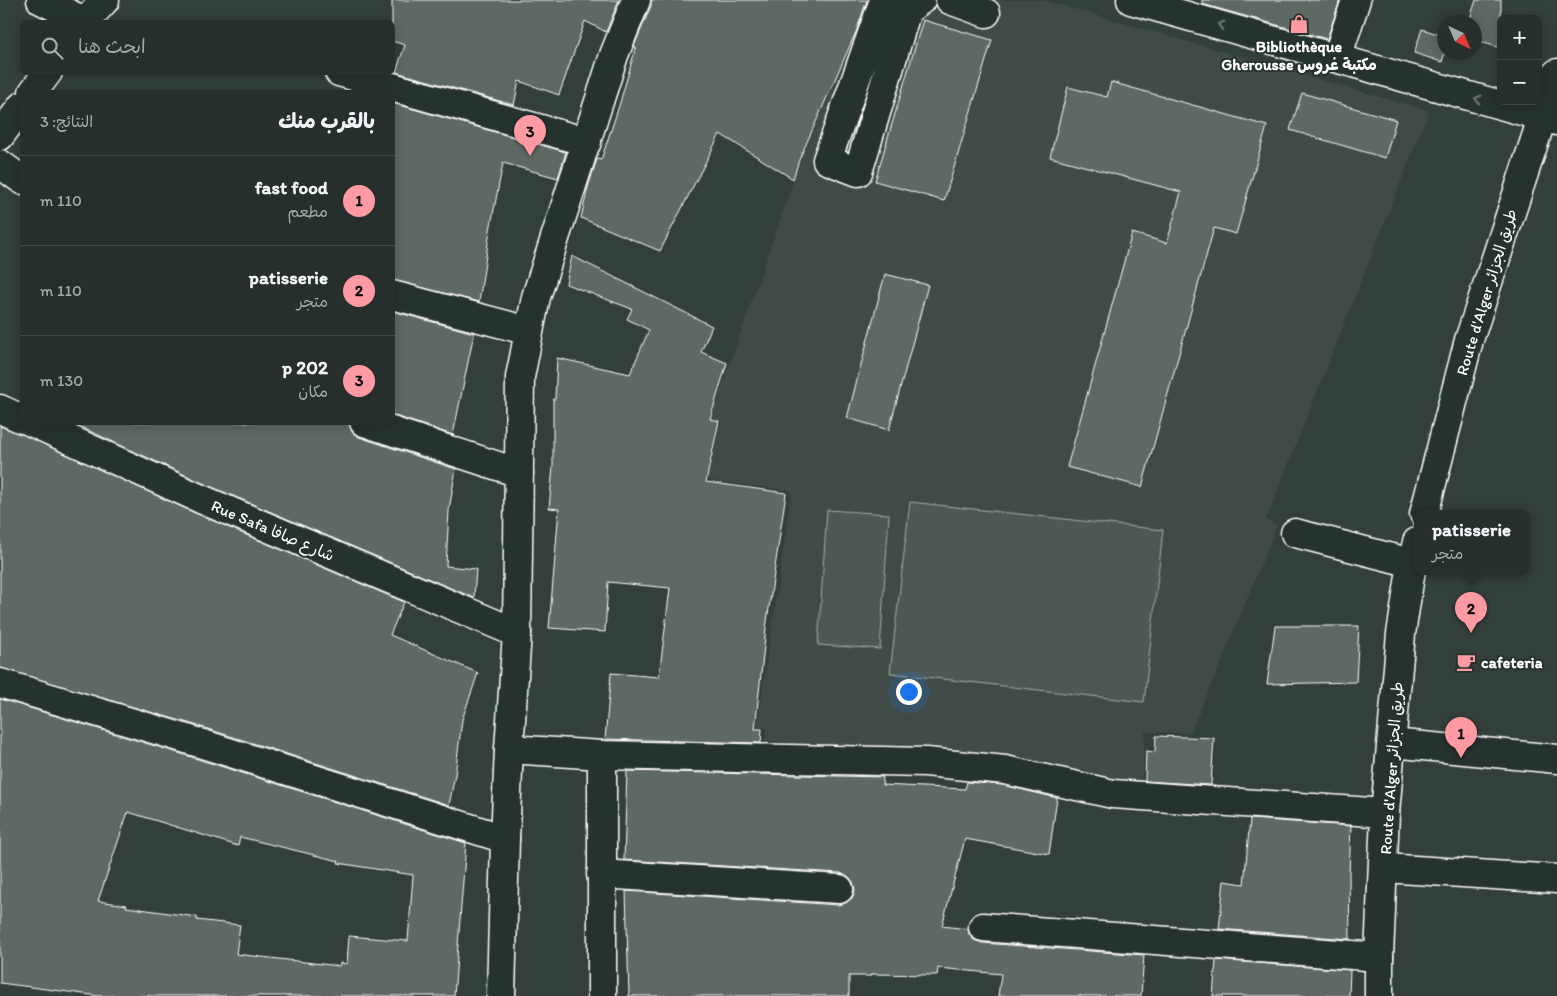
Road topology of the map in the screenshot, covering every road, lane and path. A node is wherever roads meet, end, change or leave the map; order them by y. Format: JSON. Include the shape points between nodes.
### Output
{"nodes":[{"id":1,"x":41,"y":0,"type":"edge"},
{"id":2,"x":105,"y":0,"type":"edge"},
{"id":3,"x":636,"y":0,"type":"edge"},
{"id":4,"x":950,"y":0,"type":"edge"},
{"id":5,"x":1131,"y":0,"type":"edge"},
{"id":6,"x":1356,"y":0,"type":"edge"},
{"id":7,"x":914,"y":5,"type":"edge"},
{"id":8,"x":986,"y":13,"type":"dead end"},
{"id":9,"x":82,"y":20,"type":"edge"},
{"id":10,"x":88,"y":20,"type":"edge"},
{"id":11,"x":1337,"y":58,"type":"junction"},
{"id":12,"x":1557,"y":74,"type":"edge"},
{"id":13,"x":46,"y":75,"type":"edge"},
{"id":14,"x":350,"y":75,"type":"edge"},
{"id":15,"x":34,"y":90,"type":"edge"},
{"id":16,"x":20,"y":109,"type":"edge"},
{"id":17,"x":1550,"y":119,"type":"edge"},
{"id":18,"x":0,"y":136,"type":"edge"},
{"id":19,"x":587,"y":142,"type":"junction"},
{"id":20,"x":0,"y":164,"type":"edge"},
{"id":21,"x":20,"y":179,"type":"edge"},
{"id":22,"x":395,"y":296,"type":"edge"},
{"id":23,"x":529,"y":331,"type":"junction"},
{"id":24,"x":0,"y":408,"type":"edge"},
{"id":25,"x":20,"y":418,"type":"edge"},
{"id":26,"x":38,"y":425,"type":"edge"},
{"id":27,"x":373,"y":425,"type":"edge"},
{"id":28,"x":519,"y":473,"type":"junction"},
{"id":29,"x":1425,"y":510,"type":"edge"},
{"id":30,"x":1295,"y":533,"type":"dead end"},
{"id":31,"x":1414,"y":553,"type":"edge"},
{"id":32,"x":517,"y":633,"type":"junction"},
{"id":33,"x":0,"y":683,"type":"edge"},
{"id":34,"x":1392,"y":743,"type":"junction"},
{"id":35,"x":509,"y":749,"type":"junction"},
{"id":36,"x":602,"y":755,"type":"junction"},
{"id":37,"x":1557,"y":759,"type":"edge"},
{"id":38,"x":1385,"y":813,"type":"junction"},
{"id":39,"x":505,"y":839,"type":"junction"},
{"id":40,"x":1384,"y":868,"type":"junction"},
{"id":41,"x":601,"y":874,"type":"junction"},
{"id":42,"x":1557,"y":879,"type":"edge"},
{"id":43,"x":839,"y":889,"type":"dead end"},
{"id":44,"x":983,"y":927,"type":"dead end"},
{"id":45,"x":1379,"y":957,"type":"junction"},
{"id":46,"x":501,"y":996,"type":"edge"},
{"id":47,"x":602,"y":996,"type":"edge"},
{"id":48,"x":1379,"y":996,"type":"edge"}],
"edges":[{"from":1,"to":9,"type":"street"},
{"from":2,"to":10,"type":"street"},
{"from":3,"to":19,"type":"street","via":[[614,55]]},
{"from":4,"to":8,"type":"street"},
{"from":11,"to":5,"type":"street","one_way":true},
{"from":6,"to":11,"type":"street"},
{"from":7,"to":7,"type":"street","via":[[883,3],[826,160],[858,172]]},
{"from":17,"to":11,"type":"street","one_way":true},
{"from":12,"to":17,"type":"street","name":"Route d'Alger طريق الجزائر"},
{"from":13,"to":15,"type":"street"},
{"from":14,"to":19,"type":"street"},
{"from":16,"to":18,"type":"street"},
{"from":17,"to":29,"type":"street","name":"Route d'Alger طريق الجزائر","via":[[1469,340]]},
{"from":19,"to":23,"type":"street","via":[[536,296]]},
{"from":20,"to":21,"type":"street"},
{"from":22,"to":23,"type":"street"},
{"from":23,"to":28,"type":"street","via":[[520,377]]},
{"from":24,"to":25,"type":"street"},
{"from":26,"to":32,"type":"street","name":"Rue Safa شارع صافا","via":[[201,500]]},
{"from":27,"to":28,"type":"street"},
{"from":28,"to":32,"type":"street"},
{"from":30,"to":31,"type":"street"},
{"from":31,"to":34,"type":"street","name":"Route d'Alger طريق الجزائر","via":[[1401,634]]},
{"from":32,"to":35,"type":"street"},
{"from":33,"to":39,"type":"street"},
{"from":34,"to":37,"type":"street"},
{"from":34,"to":38,"type":"street","name":"Route d'Alger طريق الجزائر"},
{"from":35,"to":36,"type":"street"},
{"from":35,"to":39,"type":"street"},
{"from":36,"to":38,"type":"street","via":[[926,762],[1004,770],[1114,794]]},
{"from":36,"to":41,"type":"street"},
{"from":38,"to":40,"type":"street","name":"Route d'Alger طريق الجزائر"},
{"from":39,"to":46,"type":"street"},
{"from":40,"to":42,"type":"street"},
{"from":40,"to":45,"type":"street","name":"Route d'Alger طريق الجزائر"},
{"from":41,"to":43,"type":"street"},
{"from":41,"to":47,"type":"street"},
{"from":44,"to":45,"type":"street"},
{"from":45,"to":48,"type":"street","name":"Route d'Alger طريق الجزائر"}]}
